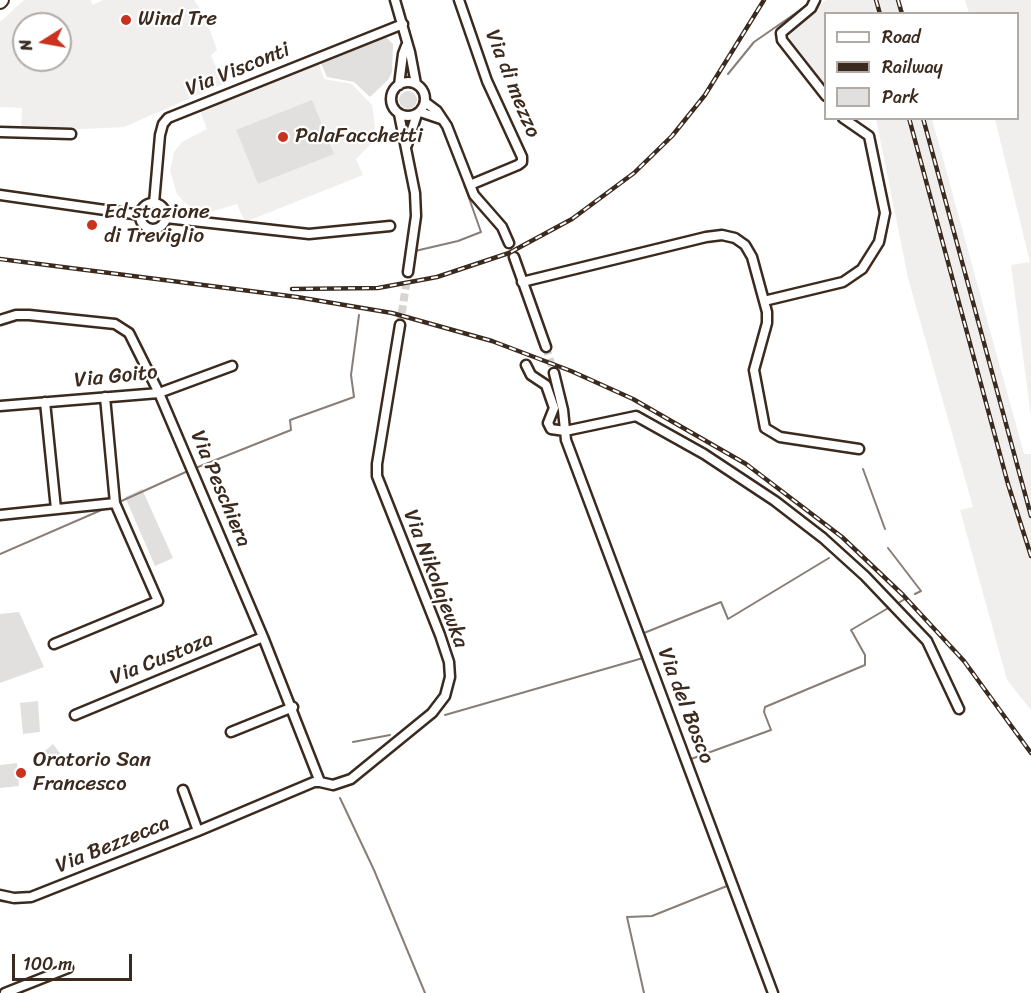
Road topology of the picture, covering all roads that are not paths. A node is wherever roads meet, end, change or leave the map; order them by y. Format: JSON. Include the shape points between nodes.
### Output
{"nodes":[{"id":1,"x":395,"y":0,"type":"edge"},
{"id":2,"x":459,"y":0,"type":"edge"},
{"id":3,"x":815,"y":0,"type":"edge"},
{"id":4,"x":403,"y":24,"type":"junction"},
{"id":5,"x":406,"y":46,"type":"junction"},
{"id":6,"x":416,"y":84,"type":"junction"},
{"id":7,"x":399,"y":85,"type":"junction"},
{"id":8,"x":824,"y":95,"type":"edge"},
{"id":9,"x":425,"y":102,"type":"junction"},
{"id":10,"x":418,"y":113,"type":"junction"},
{"id":11,"x":399,"y":114,"type":"junction"},
{"id":12,"x":441,"y":119,"type":"junction"},
{"id":13,"x":846,"y":120,"type":"edge"},
{"id":14,"x":0,"y":132,"type":"edge"},
{"id":15,"x":71,"y":134,"type":"dead end"},
{"id":16,"x":407,"y":145,"type":"junction"},
{"id":17,"x":470,"y":185,"type":"junction"},
{"id":18,"x":0,"y":195,"type":"edge"},
{"id":19,"x":154,"y":203,"type":"junction"},
{"id":20,"x":140,"y":215,"type":"junction"},
{"id":21,"x":166,"y":218,"type":"junction"},
{"id":22,"x":390,"y":226,"type":"dead end"},
{"id":23,"x":509,"y":243,"type":"dead end"},
{"id":24,"x":514,"y":257,"type":"dead end"},
{"id":25,"x":408,"y":272,"type":"tunnel mouth"},
{"id":26,"x":522,"y":282,"type":"junction"},
{"id":27,"x":764,"y":301,"type":"junction"},
{"id":28,"x":0,"y":320,"type":"edge"},
{"id":29,"x":400,"y":325,"type":"tunnel mouth"},
{"id":30,"x":546,"y":347,"type":"tunnel mouth"},
{"id":31,"x":526,"y":365,"type":"dead end"},
{"id":32,"x":232,"y":366,"type":"dead end"},
{"id":33,"x":554,"y":374,"type":"tunnel mouth"},
{"id":34,"x":159,"y":393,"type":"junction"},
{"id":35,"x":105,"y":397,"type":"junction"},
{"id":36,"x":45,"y":402,"type":"junction"},
{"id":37,"x":0,"y":406,"type":"edge"},
{"id":38,"x":565,"y":431,"type":"junction"},
{"id":39,"x":859,"y":449,"type":"dead end"},
{"id":40,"x":115,"y":503,"type":"junction"},
{"id":41,"x":56,"y":509,"type":"junction"},
{"id":42,"x":0,"y":514,"type":"edge"},
{"id":43,"x":263,"y":637,"type":"junction"},
{"id":44,"x":54,"y":644,"type":"dead end"},
{"id":45,"x":293,"y":706,"type":"junction"},
{"id":46,"x":959,"y":709,"type":"dead end"},
{"id":47,"x":75,"y":715,"type":"dead end"},
{"id":48,"x":231,"y":732,"type":"dead end"},
{"id":49,"x":323,"y":783,"type":"junction"},
{"id":50,"x":183,"y":790,"type":"dead end"},
{"id":51,"x":198,"y":831,"type":"junction"},
{"id":52,"x":0,"y":895,"type":"edge"},
{"id":53,"x":68,"y":968,"type":"dead end"},
{"id":54,"x":5,"y":993,"type":"edge"},
{"id":55,"x":773,"y":993,"type":"edge"}],
"edges":[{"from":1,"to":4,"type":"street"},
{"from":2,"to":17,"type":"street","name":"Via di mezzo","via":[[486,81],[522,162]]},
{"from":3,"to":8,"type":"street","via":[[811,8],[780,33]]},
{"from":4,"to":5,"type":"street"},
{"from":4,"to":19,"type":"street","name":"Via Visconti","via":[[168,118],[160,135]]},
{"from":5,"to":6,"type":"street"},
{"from":5,"to":7,"type":"street"},
{"from":6,"to":7,"type":"street"},
{"from":6,"to":9,"type":"street"},
{"from":7,"to":11,"type":"street","via":[[391,99]]},
{"from":9,"to":10,"type":"street"},
{"from":9,"to":12,"type":"street"},
{"from":10,"to":11,"type":"street"},
{"from":10,"to":12,"type":"street"},
{"from":10,"to":16,"type":"street"},
{"from":11,"to":16,"type":"street","via":[[401,134]]},
{"from":12,"to":17,"type":"street"},
{"from":13,"to":27,"type":"street","via":[[868,136],[885,213],[879,242],[862,269],[843,282]]},
{"from":14,"to":15,"type":"street"},
{"from":16,"to":25,"type":"street","via":[[416,216]]},
{"from":17,"to":23,"type":"street","via":[[502,227]]},
{"from":18,"to":20,"type":"street"},
{"from":19,"to":20,"type":"street","via":[[145,206]]},
{"from":19,"to":21,"type":"street","via":[[163,208]]},
{"from":20,"to":21,"type":"street","via":[[150,228],[159,227]]},
{"from":21,"to":22,"type":"street","via":[[309,234]]},
{"from":24,"to":26,"type":"street"},
{"from":26,"to":27,"type":"street","via":[[722,235],[740,241],[749,251]]},
{"from":26,"to":30,"type":"street"},
{"from":27,"to":39,"type":"street","via":[[768,323],[754,370],[765,428],[780,437]]},
{"from":28,"to":34,"type":"street","name":"Via Peschiera","via":[[29,315],[122,326]]},
{"from":29,"to":49,"type":"street","name":"Via Nikolajewka","via":[[377,476],[440,635],[450,677],[445,696],[432,713],[351,779],[339,785]]},
{"from":31,"to":38,"type":"street","name":"Via del Bosco","via":[[531,375],[546,385],[554,408],[549,427]]},
{"from":32,"to":34,"type":"street","name":"Via Goito"},
{"from":33,"to":38,"type":"street","name":"Via del Bosco"},
{"from":34,"to":35,"type":"street","name":"Via Goito"},
{"from":34,"to":43,"type":"street","name":"Via Peschiera"},
{"from":35,"to":36,"type":"street","name":"Via Goito"},
{"from":35,"to":40,"type":"street"},
{"from":36,"to":37,"type":"street","name":"Via Goito"},
{"from":36,"to":41,"type":"street"},
{"from":38,"to":46,"type":"street","via":[[636,416],[704,454],[775,501],[849,561],[915,627],[934,654]]},
{"from":38,"to":55,"type":"street","name":"Via del Bosco"},
{"from":40,"to":41,"type":"street"},
{"from":40,"to":44,"type":"street","via":[[158,602]]},
{"from":41,"to":42,"type":"street"},
{"from":43,"to":45,"type":"street","name":"Via Peschiera"},
{"from":43,"to":47,"type":"street","name":"Via Custoza"},
{"from":45,"to":48,"type":"street"},
{"from":45,"to":49,"type":"street","name":"Via Peschiera"},
{"from":49,"to":51,"type":"street","name":"Via Nikolajewka","via":[[314,782]]},
{"from":50,"to":51,"type":"street","name":"Via Bezzecca"},
{"from":51,"to":52,"type":"street","name":"Via Bezzecca","via":[[31,897]]},
{"from":53,"to":54,"type":"street"}]}
